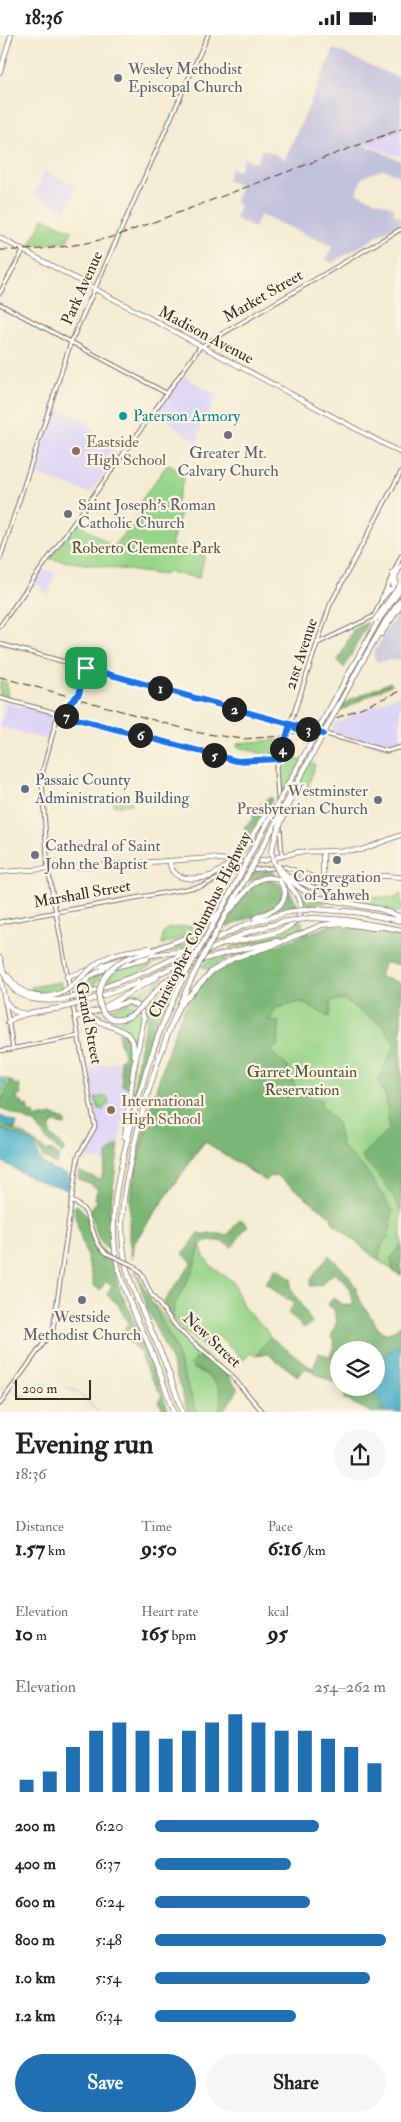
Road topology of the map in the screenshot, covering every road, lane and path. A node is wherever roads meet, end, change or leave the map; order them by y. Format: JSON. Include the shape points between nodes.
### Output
{"nodes":[{"id":1,"x":11,"y":35,"type":"edge"},
{"id":2,"x":208,"y":35,"type":"edge"},
{"id":3,"x":0,"y":72,"type":"edge"},
{"id":4,"x":401,"y":229,"type":"edge"},
{"id":5,"x":0,"y":238,"type":"edge"},
{"id":6,"x":23,"y":251,"type":"junction"},
{"id":7,"x":95,"y":289,"type":"junction"},
{"id":8,"x":0,"y":293,"type":"edge"},
{"id":9,"x":0,"y":304,"type":"edge"},
{"id":10,"x":71,"y":342,"type":"junction"},
{"id":11,"x":202,"y":346,"type":"junction"},
{"id":12,"x":166,"y":393,"type":"junction"},
{"id":13,"x":401,"y":453,"type":"edge"},
{"id":14,"x":401,"y":472,"type":"edge"},
{"id":15,"x":401,"y":556,"type":"edge"},
{"id":16,"x":0,"y":559,"type":"edge"},
{"id":17,"x":401,"y":562,"type":"edge"},
{"id":18,"x":401,"y":566,"type":"edge"},
{"id":19,"x":393,"y":574,"type":"junction"},
{"id":20,"x":401,"y":588,"type":"edge"},
{"id":21,"x":395,"y":589,"type":"junction"},
{"id":22,"x":382,"y":597,"type":"junction"},
{"id":23,"x":401,"y":600,"type":"edge"},
{"id":24,"x":401,"y":605,"type":"edge"},
{"id":25,"x":389,"y":618,"type":"junction"},
{"id":26,"x":0,"y":625,"type":"edge"},
{"id":27,"x":318,"y":643,"type":"junction"},
{"id":28,"x":0,"y":644,"type":"edge"},
{"id":29,"x":86,"y":668,"type":"junction"},
{"id":30,"x":0,"y":698,"type":"edge"},
{"id":31,"x":58,"y":714,"type":"junction"},
{"id":32,"x":290,"y":725,"type":"junction"},
{"id":33,"x":401,"y":747,"type":"edge"},
{"id":34,"x":314,"y":752,"type":"junction"},
{"id":35,"x":279,"y":759,"type":"junction"},
{"id":36,"x":274,"y":809,"type":"junction"},
{"id":37,"x":401,"y":835,"type":"edge"},
{"id":38,"x":323,"y":851,"type":"junction"},
{"id":39,"x":272,"y":852,"type":"junction"},
{"id":40,"x":282,"y":857,"type":"junction"},
{"id":41,"x":170,"y":861,"type":"junction"},
{"id":42,"x":48,"y":869,"type":"junction"},
{"id":43,"x":0,"y":872,"type":"edge"},
{"id":44,"x":282,"y":873,"type":"junction"},
{"id":45,"x":401,"y":877,"type":"edge"},
{"id":46,"x":323,"y":880,"type":"junction"},
{"id":47,"x":56,"y":912,"type":"junction"},
{"id":48,"x":219,"y":913,"type":"junction"},
{"id":49,"x":226,"y":913,"type":"junction"},
{"id":50,"x":401,"y":919,"type":"edge"},
{"id":51,"x":1,"y":922,"type":"edge"},
{"id":52,"x":380,"y":926,"type":"junction"},
{"id":53,"x":242,"y":927,"type":"junction"},
{"id":54,"x":401,"y":930,"type":"edge"},
{"id":55,"x":300,"y":934,"type":"junction"},
{"id":56,"x":219,"y":945,"type":"junction"},
{"id":57,"x":151,"y":950,"type":"junction"},
{"id":58,"x":192,"y":950,"type":"junction"},
{"id":59,"x":156,"y":956,"type":"junction"},
{"id":60,"x":0,"y":959,"type":"edge"},
{"id":61,"x":169,"y":969,"type":"junction"},
{"id":62,"x":0,"y":976,"type":"edge"},
{"id":63,"x":67,"y":977,"type":"junction"},
{"id":64,"x":5,"y":1001,"type":"junction"},
{"id":65,"x":178,"y":1008,"type":"junction"},
{"id":66,"x":99,"y":1010,"type":"junction"},
{"id":67,"x":28,"y":1014,"type":"junction"},
{"id":68,"x":75,"y":1017,"type":"junction"},
{"id":69,"x":8,"y":1023,"type":"junction"},
{"id":70,"x":79,"y":1036,"type":"junction"},
{"id":71,"x":12,"y":1049,"type":"junction"},
{"id":72,"x":0,"y":1051,"type":"edge"},
{"id":73,"x":134,"y":1068,"type":"junction"},
{"id":74,"x":123,"y":1154,"type":"junction"},
{"id":75,"x":70,"y":1201,"type":"junction"},
{"id":76,"x":0,"y":1404,"type":"edge"},
{"id":77,"x":173,"y":1412,"type":"edge"},
{"id":78,"x":182,"y":1412,"type":"edge"},
{"id":79,"x":263,"y":1412,"type":"edge"}],
"edges":[{"from":1,"to":3,"type":"main road"},
{"from":2,"to":7,"type":"street","name":"Park Avenue"},
{"from":4,"to":11,"type":"street","name":"Market Street"},
{"from":5,"to":6,"type":"main road","name":"Madison Avenue"},
{"from":6,"to":7,"type":"main road","name":"Madison Avenue"},
{"from":6,"to":8,"type":"street"},
{"from":7,"to":10,"type":"street","name":"Park Avenue"},
{"from":7,"to":11,"type":"main road","name":"Madison Avenue"},
{"from":9,"to":10,"type":"street"},
{"from":10,"to":12,"type":"street"},
{"from":10,"to":16,"type":"street","name":"Park Avenue"},
{"from":11,"to":12,"type":"street","name":"Market Street"},
{"from":11,"to":13,"type":"main road","name":"Madison Avenue"},
{"from":12,"to":26,"type":"street","name":"Market Street"},
{"from":14,"to":27,"type":"street","name":"21st Avenue","via":[[332,600]]},
{"from":15,"to":19,"type":"street"},
{"from":17,"to":19,"type":"highway"},
{"from":18,"to":19,"type":"highway"},
{"from":19,"to":20,"type":"highway"},
{"from":19,"to":21,"type":"highway"},
{"from":19,"to":22,"type":"street"},
{"from":20,"to":21,"type":"highway"},
{"from":20,"to":36,"type":"highway","name":"Christopher Columbus Highway","bridge":true,"via":[[377,619]]},
{"from":21,"to":22,"type":"highway"},
{"from":22,"to":27,"type":"street","via":[[374,616]]},
{"from":23,"to":25,"type":"highway"},
{"from":24,"to":25,"type":"highway"},
{"from":25,"to":34,"type":"highway","name":"Christopher Columbus Highway","bridge":true},
{"from":27,"to":32,"type":"street","name":"21st Avenue"},
{"from":28,"to":29,"type":"street"},
{"from":29,"to":31,"type":"street","via":[[79,694]]},
{"from":29,"to":32,"type":"street"},
{"from":30,"to":31,"type":"street"},
{"from":31,"to":35,"type":"street","via":[[237,761]]},
{"from":31,"to":42,"type":"street","name":"Grand Street","via":[[42,777]]},
{"from":32,"to":33,"type":"street","via":[[389,751]]},
{"from":32,"to":35,"type":"street","name":"21st Avenue"},
{"from":34,"to":39,"type":"highway","bridge":true,"via":[[276,831]]},
{"from":34,"to":49,"type":"highway","name":"Christopher Columbus Highway","bridge":true},
{"from":35,"to":40,"type":"street","name":"21st Avenue","via":[[276,771]]},
{"from":36,"to":41,"type":"highway","bridge":true,"via":[[268,811],[237,858],[211,876],[182,878],[172,871]]},
{"from":36,"to":48,"type":"highway","name":"Christopher Columbus Highway","bridge":true},
{"from":37,"to":38,"type":"main road","via":[[365,849]]},
{"from":38,"to":40,"type":"main road","via":[[298,852]]},
{"from":38,"to":46,"type":"main road"},
{"from":39,"to":44,"type":"highway","bridge":true},
{"from":39,"to":44,"type":"highway","bridge":true,"via":[[274,863]]},
{"from":40,"to":41,"type":"main road","via":[[245,862],[214,858]]},
{"from":41,"to":42,"type":"main road"},
{"from":42,"to":43,"type":"main road"},
{"from":42,"to":47,"type":"street","name":"Grand Street"},
{"from":44,"to":46,"type":"highway","via":[[316,889],[322,887]]},
{"from":44,"to":50,"type":"highway","via":[[317,898],[380,909]]},
{"from":44,"to":56,"type":"highway","via":[[300,901],[300,913],[294,924],[283,930]]},
{"from":45,"to":46,"type":"main road","name":"Marshall Street"},
{"from":46,"to":47,"type":"street","name":"Marshall Street","via":[[285,867],[235,871],[202,886]]},
{"from":47,"to":51,"type":"street","name":"Marshall Street"},
{"from":47,"to":63,"type":"street","name":"Grand Street"},
{"from":48,"to":57,"type":"highway","via":[[190,936]]},
{"from":48,"to":74,"type":"highway","name":"Christopher Columbus Highway","bridge":true,"via":[[162,1023]]},
{"from":49,"to":53,"type":"highway","via":[[256,883],[269,878],[280,882],[286,895],[280,906],[243,923]]},
{"from":49,"to":65,"type":"highway","name":"Christopher Columbus Highway","bridge":true},
{"from":50,"to":53,"type":"highway","bridge":true,"via":[[312,909]]},
{"from":52,"to":54,"type":"highway"},
{"from":52,"to":55,"type":"highway","via":[[330,923]]},
{"from":52,"to":56,"type":"highway","bridge":true,"via":[[338,919],[282,921]]},
{"from":53,"to":58,"type":"highway"},
{"from":55,"to":57,"type":"highway","bridge":true,"via":[[213,956],[174,975],[134,1013],[122,1019],[106,1014],[98,999],[100,985],[110,969],[125,959]]},
{"from":55,"to":65,"type":"highway","via":[[220,965]]},
{"from":56,"to":61,"type":"highway"},
{"from":57,"to":60,"type":"highway","bridge":true,"via":[[123,952],[103,959],[69,989],[40,997],[22,991],[9,978]]},
{"from":58,"to":59,"type":"highway"},
{"from":58,"to":60,"type":"highway","bridge":true,"via":[[128,980],[60,1000],[32,999],[17,992],[5,978]]},
{"from":59,"to":63,"type":"highway","via":[[118,960]]},
{"from":59,"to":73,"type":"highway","bridge":true,"via":[[102,970],[88,977],[80,993],[81,1005],[92,1018],[127,1033],[134,1045]]},
{"from":61,"to":66,"type":"highway"},
{"from":61,"to":67,"type":"highway","bridge":true,"via":[[84,1002]]},
{"from":62,"to":64,"type":"main road"},
{"from":63,"to":68,"type":"street","name":"Grand Street"},
{"from":64,"to":67,"type":"highway","via":[[14,1011]]},
{"from":64,"to":69,"type":"street"},
{"from":65,"to":78,"type":"highway","name":"Christopher Columbus Highway","via":[[156,1065],[137,1133],[121,1225],[130,1281],[164,1359]]},
{"from":66,"to":68,"type":"highway"},
{"from":66,"to":73,"type":"highway","via":[[128,1002],[135,1003],[142,1010]]},
{"from":67,"to":69,"type":"highway"},
{"from":68,"to":70,"type":"street","name":"Grand Street"},
{"from":69,"to":71,"type":"street"},
{"from":70,"to":71,"type":"street"},
{"from":70,"to":75,"type":"street","name":"Grand Street","via":[[95,1125],[78,1156]]},
{"from":71,"to":72,"type":"street"},
{"from":73,"to":74,"type":"highway"},
{"from":74,"to":77,"type":"highway","name":"Christopher Columbus Highway","via":[[113,1216],[117,1262],[124,1289],[159,1370]]},
{"from":75,"to":76,"type":"street","name":"Grand Street","via":[[52,1333]]},
{"from":75,"to":79,"type":"street","name":"New Street","bridge":true,"via":[[86,1213],[97,1244],[142,1275],[151,1294],[179,1330],[230,1373]]}]}
